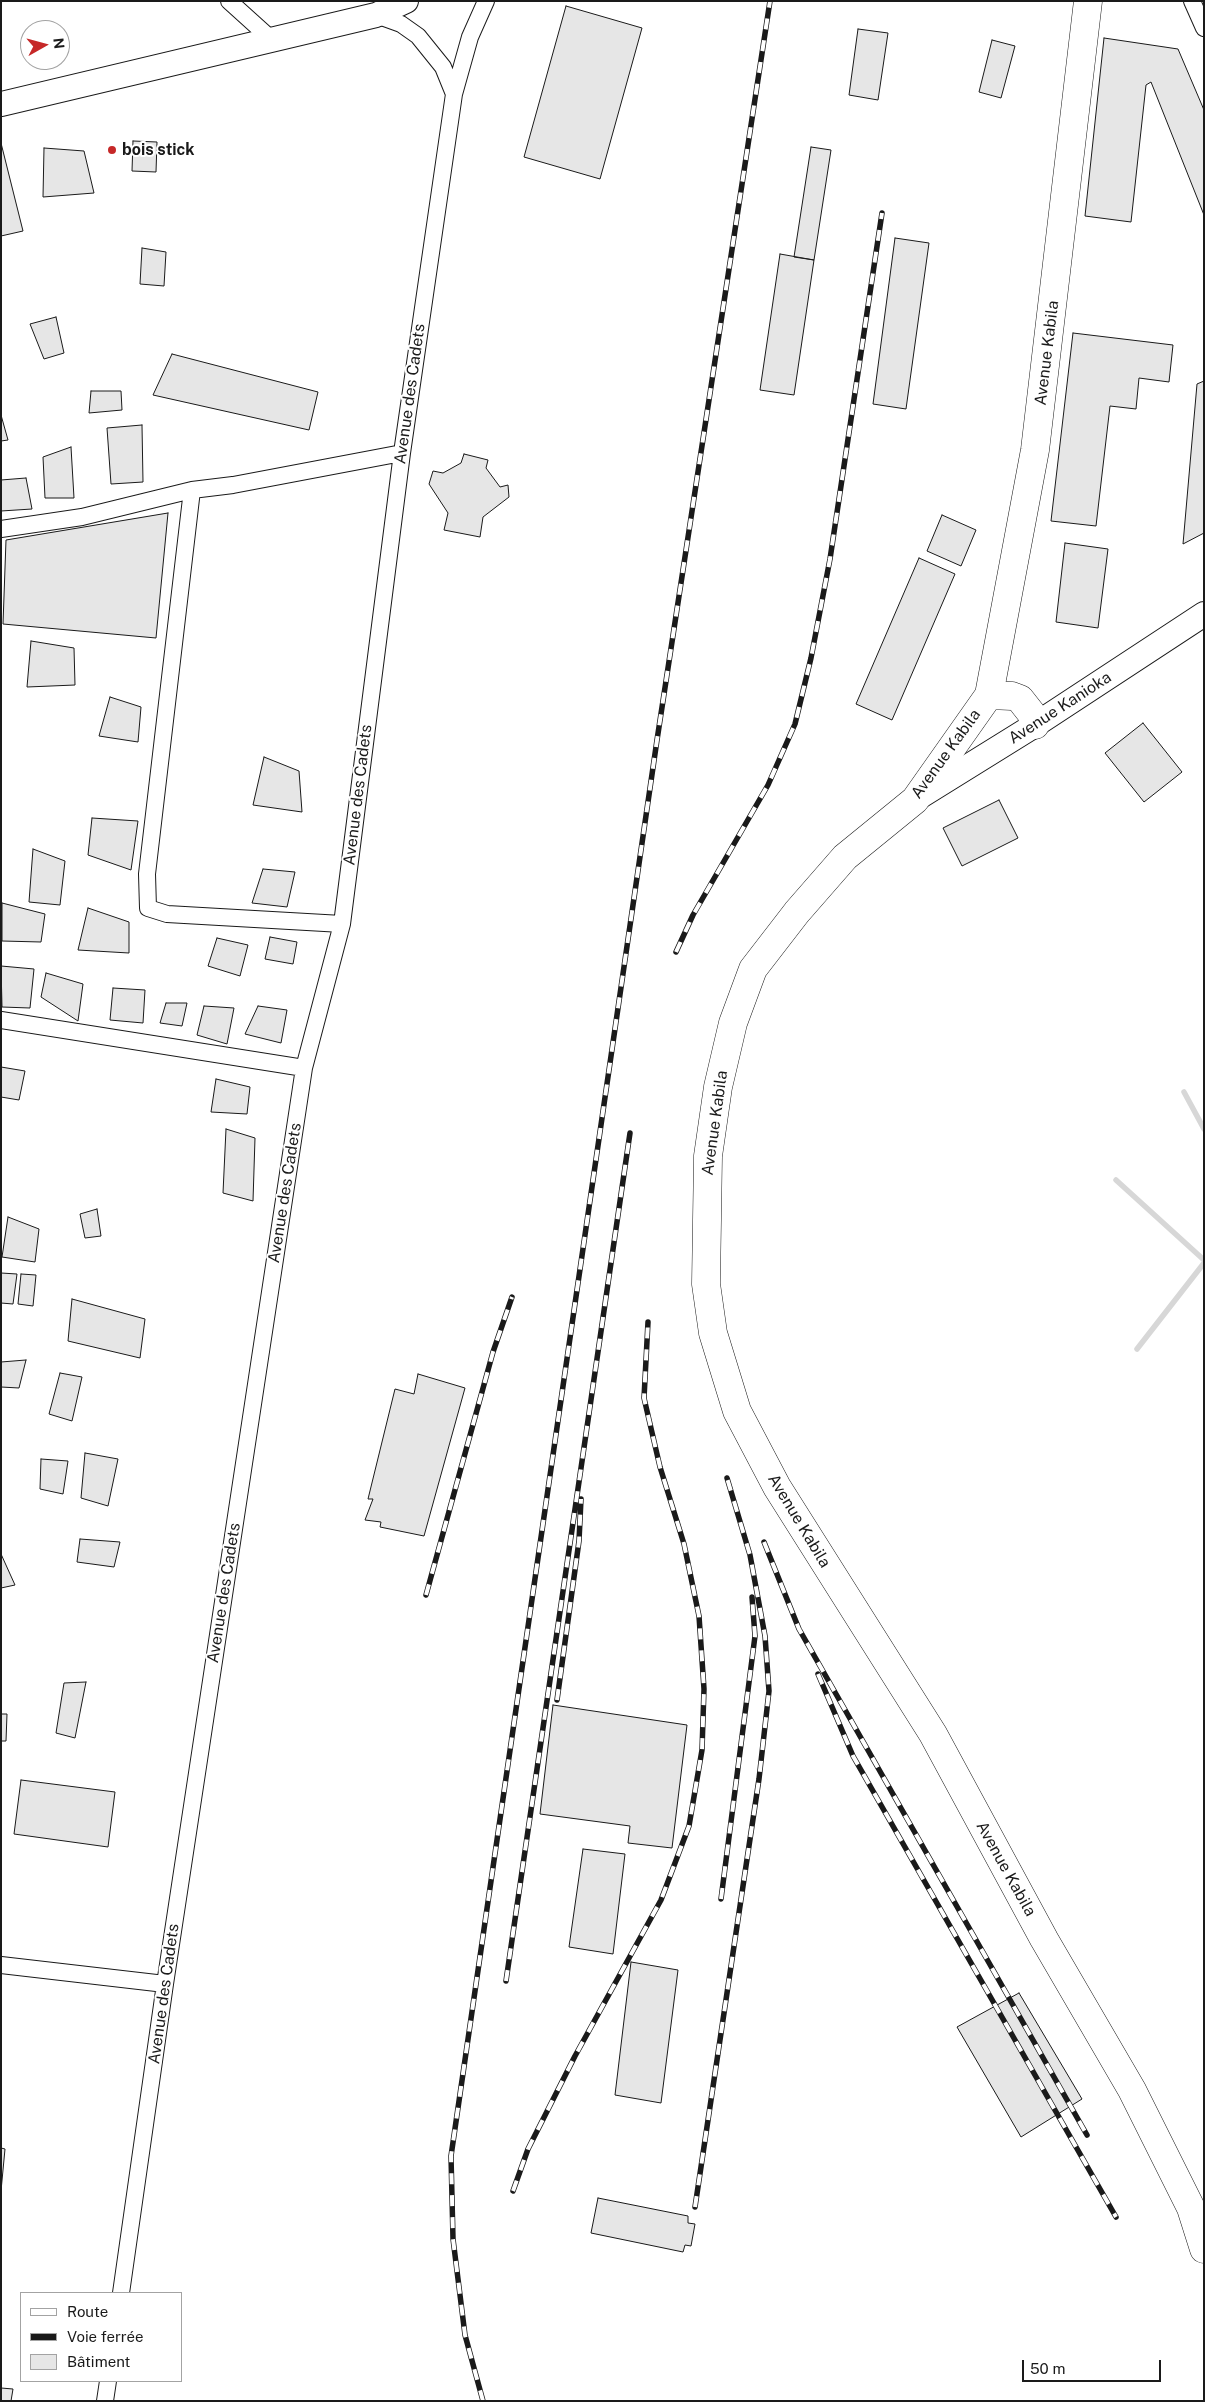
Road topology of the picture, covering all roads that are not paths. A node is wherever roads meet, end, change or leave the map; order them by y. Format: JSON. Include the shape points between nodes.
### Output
{"nodes":[{"id":1,"x":230,"y":1,"type":"edge"},
{"id":2,"x":406,"y":1,"type":"edge"},
{"id":3,"x":486,"y":1,"type":"edge"},
{"id":4,"x":1088,"y":1,"type":"edge"},
{"id":5,"x":1192,"y":1,"type":"edge"},
{"id":6,"x":376,"y":15,"type":"junction"},
{"id":7,"x":1204,"y":28,"type":"edge"},
{"id":8,"x":271,"y":39,"type":"junction"},
{"id":9,"x":454,"y":94,"type":"junction"},
{"id":10,"x":1,"y":104,"type":"edge"},
{"id":11,"x":402,"y":453,"type":"junction"},
{"id":12,"x":192,"y":490,"type":"junction"},
{"id":13,"x":1,"y":529,"type":"edge"},
{"id":14,"x":1204,"y":614,"type":"edge"},
{"id":15,"x":989,"y":695,"type":"junction"},
{"id":16,"x":1035,"y":725,"type":"junction"},
{"id":17,"x":915,"y":800,"type":"junction"},
{"id":18,"x":342,"y":924,"type":"junction"},
{"id":19,"x":1,"y":1020,"type":"edge"},
{"id":20,"x":304,"y":1068,"type":"junction"},
{"id":21,"x":1,"y":1966,"type":"edge"},
{"id":22,"x":165,"y":1984,"type":"junction"},
{"id":23,"x":1204,"y":2249,"type":"edge"},
{"id":24,"x":121,"y":2292,"type":"edge"},
{"id":25,"x":108,"y":2382,"type":"edge"},
{"id":26,"x":105,"y":2401,"type":"edge"}],
"edges":[{"from":1,"to":8,"type":"street"},
{"from":2,"to":6,"type":"street"},
{"from":3,"to":9,"type":"street","name":"Avenue des Cadets","via":[[470,37]]},
{"from":4,"to":15,"type":"highway","name":"Avenue Kabila","via":[[1035,450]]},
{"from":5,"to":7,"type":"street"},
{"from":6,"to":8,"type":"street"},
{"from":6,"to":9,"type":"street","via":[[401,24],[418,36],[443,67]]},
{"from":8,"to":10,"type":"street"},
{"from":9,"to":11,"type":"street","name":"Avenue des Cadets"},
{"from":11,"to":12,"type":"street"},
{"from":11,"to":18,"type":"street","name":"Avenue des Cadets"},
{"from":12,"to":13,"type":"street","via":[[82,517]]},
{"from":12,"to":18,"type":"street","via":[[147,874],[148,908],[167,914]]},
{"from":14,"to":16,"type":"street","name":"Avenue Kanioka"},
{"from":15,"to":16,"type":"highway","via":[[1020,699],[1031,712]]},
{"from":15,"to":17,"type":"highway","name":"Avenue Kabila"},
{"from":16,"to":17,"type":"street","name":"Avenue Kanioka"},
{"from":17,"to":23,"type":"highway","name":"Avenue Kabila","via":[[845,857],[753,970],[731,1032],[718,1087],[708,1156],[706,1284],[714,1333],[737,1411],[777,1487],[932,1734],[1044,1939],[1132,2090],[1191,2208]]},
{"from":18,"to":20,"type":"street","name":"Avenue des Cadets"},
{"from":19,"to":20,"type":"street"},
{"from":20,"to":22,"type":"street","name":"Avenue des Cadets"},
{"from":21,"to":22,"type":"street"},
{"from":22,"to":24,"type":"street","name":"Avenue des Cadets"},
{"from":25,"to":26,"type":"street"}]}
